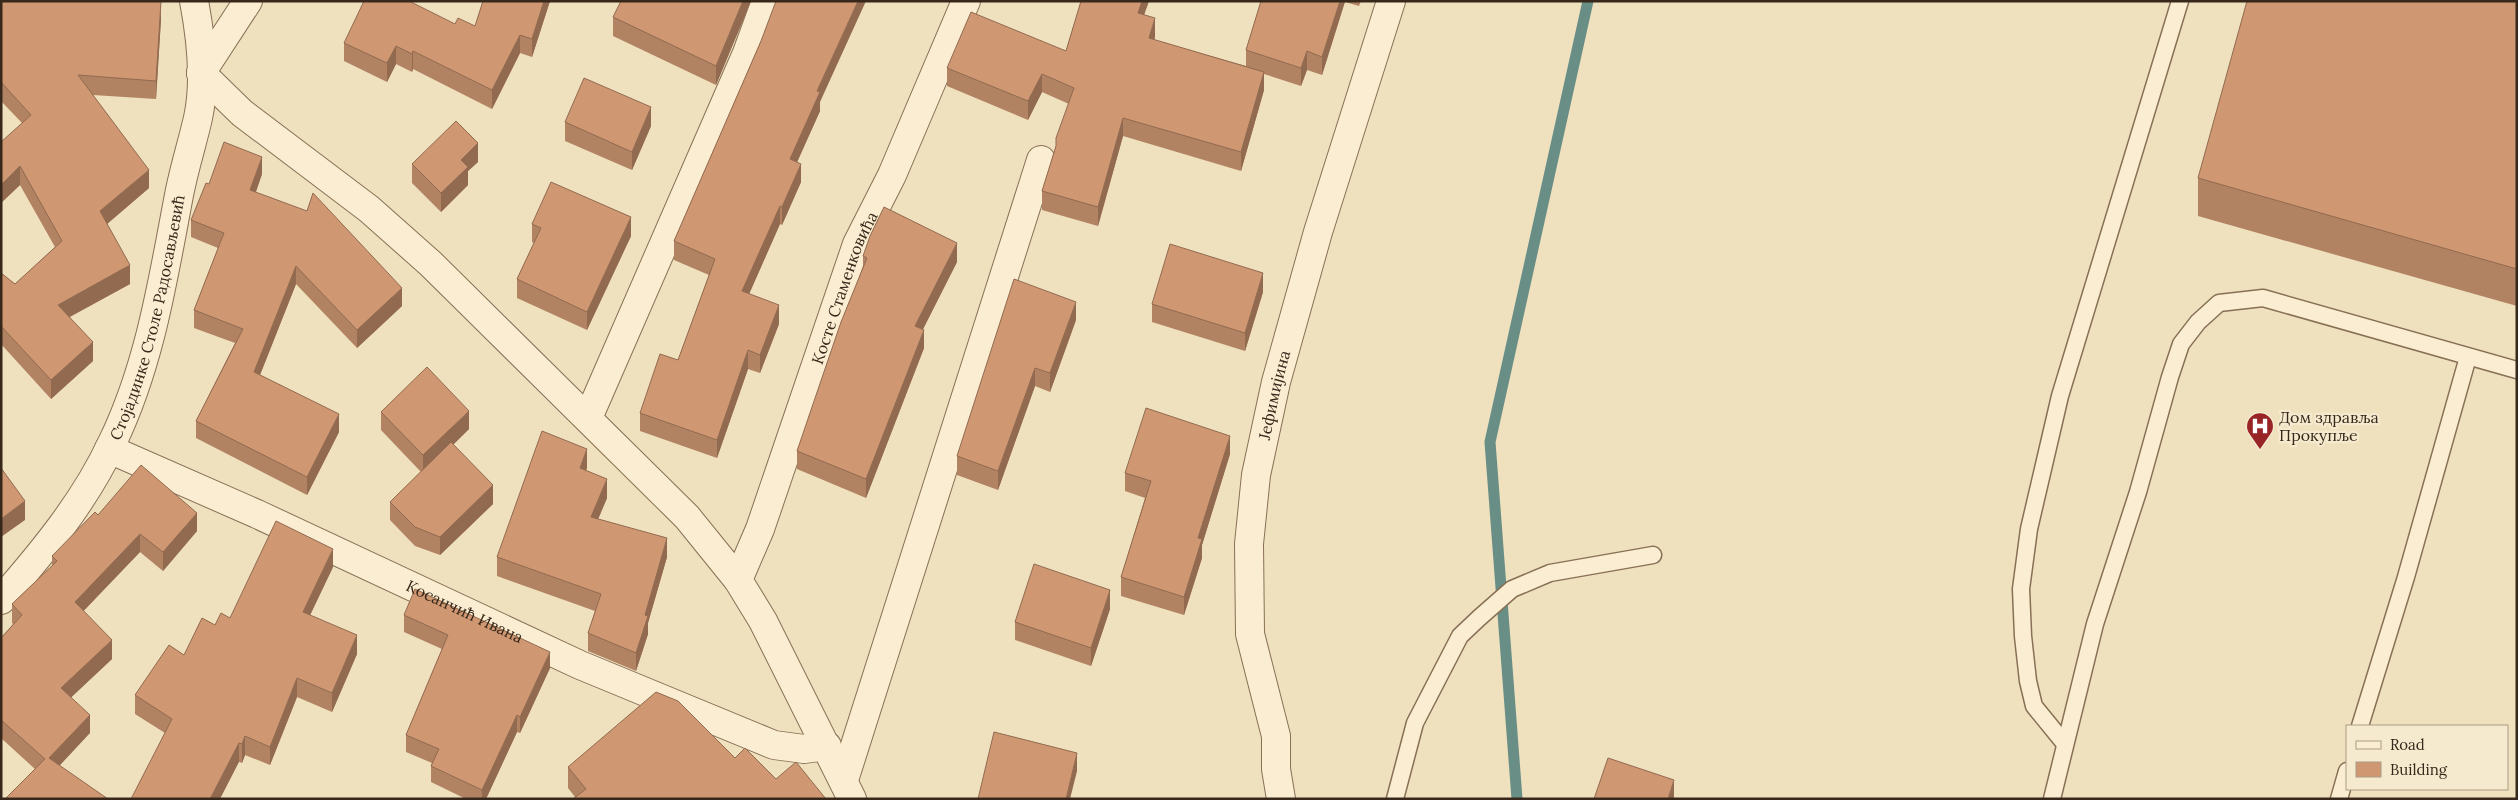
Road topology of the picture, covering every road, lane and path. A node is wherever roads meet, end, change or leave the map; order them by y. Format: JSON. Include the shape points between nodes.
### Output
{"nodes":[{"id":1,"x":194,"y":1,"type":"edge"},
{"id":2,"x":248,"y":1,"type":"edge"},
{"id":3,"x":766,"y":1,"type":"edge"},
{"id":4,"x":966,"y":1,"type":"edge"},
{"id":5,"x":1391,"y":1,"type":"edge"},
{"id":6,"x":2180,"y":1,"type":"edge"},
{"id":7,"x":201,"y":73,"type":"junction"},
{"id":8,"x":1041,"y":160,"type":"dead end"},
{"id":9,"x":2468,"y":357,"type":"junction"},
{"id":10,"x":2517,"y":370,"type":"edge"},
{"id":11,"x":588,"y":418,"type":"junction"},
{"id":12,"x":109,"y":449,"type":"junction"},
{"id":13,"x":1652,"y":556,"type":"dead end"},
{"id":14,"x":738,"y":580,"type":"junction"},
{"id":15,"x":1,"y":600,"type":"edge"},
{"id":16,"x":2360,"y":725,"type":"edge"},
{"id":17,"x":2065,"y":744,"type":"junction"},
{"id":18,"x":827,"y":746,"type":"junction"},
{"id":19,"x":2346,"y":774,"type":"edge"},
{"id":20,"x":848,"y":790,"type":"edge"},
{"id":21,"x":1281,"y":799,"type":"edge"},
{"id":22,"x":1395,"y":799,"type":"edge"},
{"id":23,"x":2052,"y":799,"type":"edge"},
{"id":24,"x":2339,"y":799,"type":"edge"}],
"edges":[{"from":1,"to":7,"type":"street","name":"Стојадинке Столе Радосављевић"},
{"from":2,"to":7,"type":"street"},
{"from":3,"to":11,"type":"street","via":[[747,53]]},
{"from":4,"to":14,"type":"street","name":"Косте Стаменковића","via":[[892,175],[857,244],[760,528]]},
{"from":5,"to":21,"type":"street","name":"Јефимијина","via":[[1313,248],[1276,382],[1256,474],[1249,544],[1250,634],[1276,736],[1276,769]]},
{"from":6,"to":17,"type":"lane","via":[[2063,387],[2029,529],[2022,589],[2028,682],[2034,706]]},
{"from":7,"to":11,"type":"street","via":[[242,113],[396,232]]},
{"from":7,"to":12,"type":"street","name":"Стојадинке Столе Радосављевић","via":[[198,116],[159,301],[132,395]]},
{"from":8,"to":20,"type":"street"},
{"from":9,"to":10,"type":"lane"},
{"from":9,"to":16,"type":"lane"},
{"from":9,"to":17,"type":"lane","via":[[2263,298],[2219,303],[2198,322],[2181,344],[2170,377],[2138,492],[2095,624]]},
{"from":11,"to":14,"type":"street","via":[[687,517]]},
{"from":12,"to":15,"type":"street","name":"Стојадинке Столе Радосављевић","via":[[47,546]]},
{"from":12,"to":18,"type":"street","name":"Косанчић Ивана","via":[[257,514],[580,665],[774,745],[804,749]]},
{"from":13,"to":22,"type":"lane","via":[[1550,573],[1512,589],[1479,618],[1460,636],[1414,722]]},
{"from":14,"to":18,"type":"street"},
{"from":17,"to":23,"type":"lane"},
{"from":18,"to":20,"type":"street"},
{"from":19,"to":24,"type":"lane"}]}
